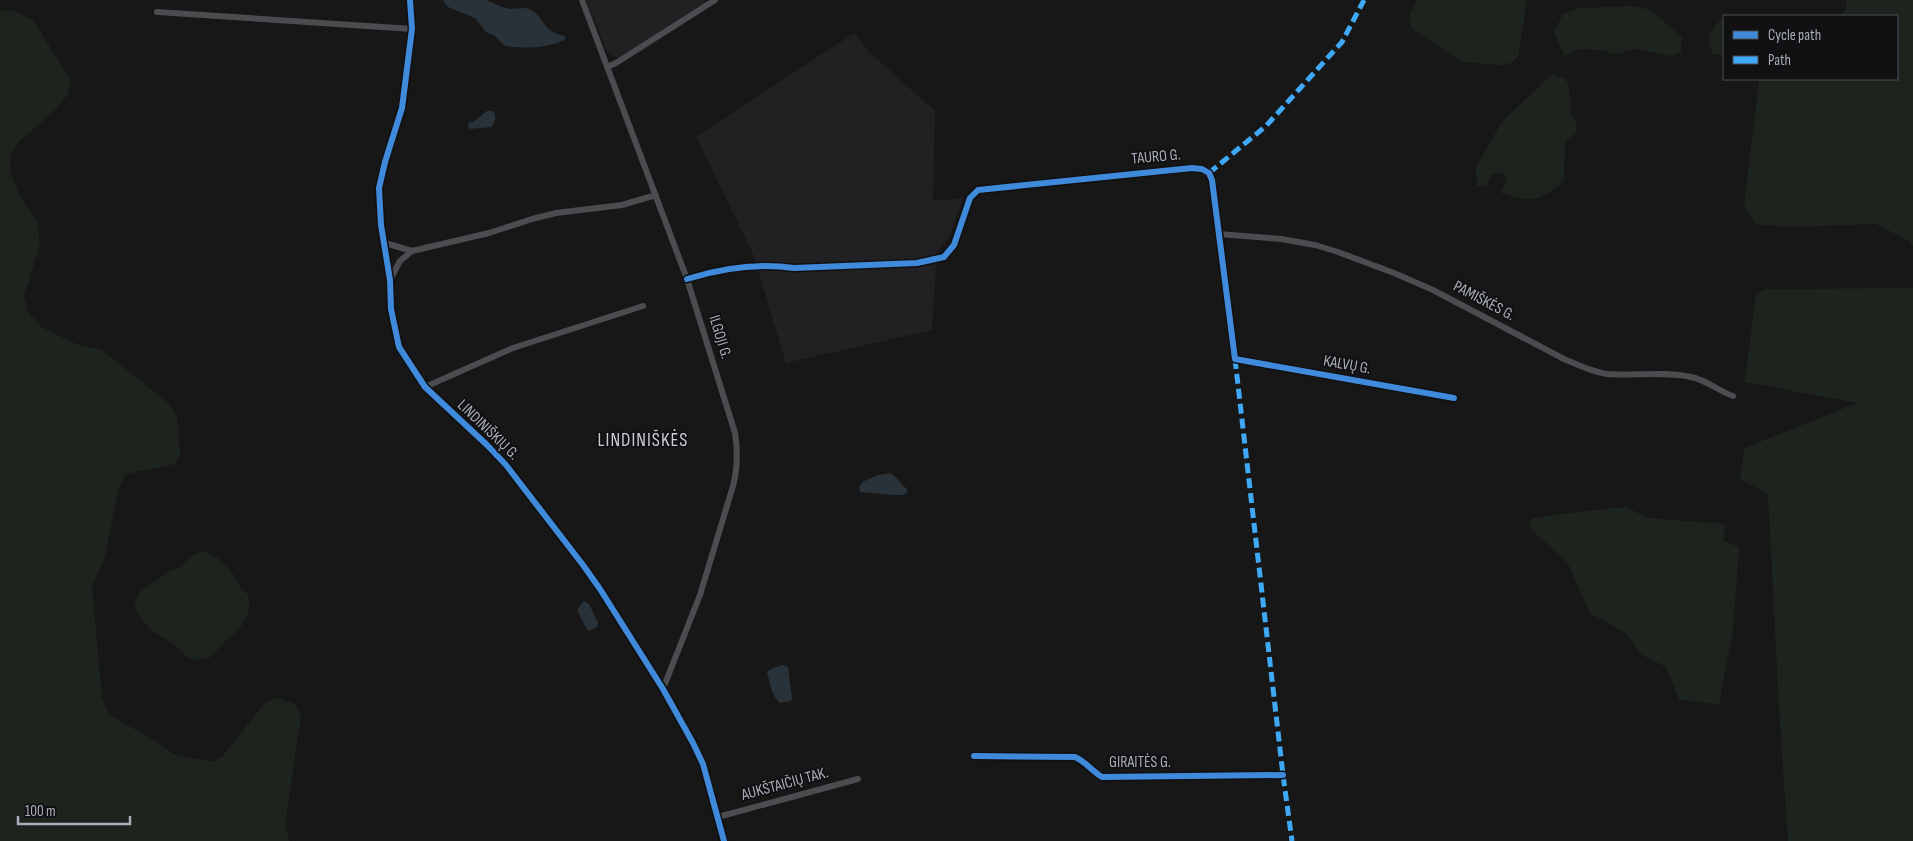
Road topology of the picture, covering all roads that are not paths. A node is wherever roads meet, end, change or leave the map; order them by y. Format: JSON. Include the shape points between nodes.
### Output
{"nodes":[{"id":1,"x":410,"y":0,"type":"edge"},
{"id":2,"x":582,"y":0,"type":"edge"},
{"id":3,"x":714,"y":0,"type":"edge"},
{"id":4,"x":157,"y":12,"type":"dead end"},
{"id":5,"x":412,"y":29,"type":"junction"},
{"id":6,"x":607,"y":67,"type":"junction"},
{"id":7,"x":656,"y":195,"type":"junction"},
{"id":8,"x":1219,"y":234,"type":"junction"},
{"id":9,"x":385,"y":243,"type":"junction"},
{"id":10,"x":412,"y":251,"type":"junction"},
{"id":11,"x":390,"y":280,"type":"junction"},
{"id":12,"x":687,"y":280,"type":"junction"},
{"id":13,"x":643,"y":306,"type":"dead end"},
{"id":14,"x":1236,"y":359,"type":"joint"},
{"id":15,"x":425,"y":387,"type":"junction"},
{"id":16,"x":1733,"y":396,"type":"dead end"},
{"id":17,"x":1454,"y":398,"type":"dead end"},
{"id":18,"x":663,"y":689,"type":"junction"},
{"id":19,"x":974,"y":756,"type":"dead end"},
{"id":20,"x":1283,"y":775,"type":"dead end"},
{"id":21,"x":858,"y":779,"type":"dead end"},
{"id":22,"x":718,"y":817,"type":"junction"},
{"id":23,"x":724,"y":841,"type":"edge"}],
"edges":[{"from":1,"to":5,"type":"street","name":"LINDINIŠKIŲ G."},
{"from":2,"to":6,"type":"street","name":"ILGOJI G."},
{"from":3,"to":6,"type":"street"},
{"from":4,"to":5,"type":"street"},
{"from":5,"to":9,"type":"street","name":"LINDINIŠKIŲ G.","via":[[402,108],[379,188]]},
{"from":6,"to":7,"type":"street","name":"ILGOJI G."},
{"from":7,"to":10,"type":"street","via":[[622,205],[556,213],[472,238]]},
{"from":7,"to":12,"type":"street","name":"ILGOJI G."},
{"from":8,"to":12,"type":"street","name":"TAURO G.","via":[[1209,173],[1192,168],[1141,172],[978,190],[970,198],[954,245],[944,257],[917,263],[794,268],[753,266]]},
{"from":8,"to":14,"type":"street","name":"TAURO G."},
{"from":8,"to":16,"type":"street","name":"PAMIŠKĖS G.","via":[[1315,245],[1433,290],[1584,368],[1605,374],[1691,377]]},
{"from":9,"to":10,"type":"street"},
{"from":9,"to":11,"type":"street","name":"LINDINIŠKIŲ G."},
{"from":10,"to":11,"type":"street","via":[[400,261]]},
{"from":11,"to":15,"type":"street","name":"LINDINIŠKIŲ G.","via":[[391,309],[399,347]]},
{"from":12,"to":18,"type":"street","name":"ILGOJI G.","via":[[735,433],[738,462],[700,595]]},
{"from":13,"to":15,"type":"street","via":[[513,348]]},
{"from":14,"to":17,"type":"street","name":"KALVŲ G."},
{"from":15,"to":18,"type":"street","name":"LINDINIŠKIŲ G.","via":[[506,465],[583,565]]},
{"from":18,"to":22,"type":"street","name":"LINDINIŠKIŲ G.","via":[[703,764]]},
{"from":19,"to":20,"type":"street","name":"GIRAITĖS G.","via":[[1075,758],[1102,776]]},
{"from":21,"to":22,"type":"street","name":"AUKŠTAIČIŲ TAK."},
{"from":22,"to":23,"type":"street","name":"LINDINIŠKIŲ G."}]}
